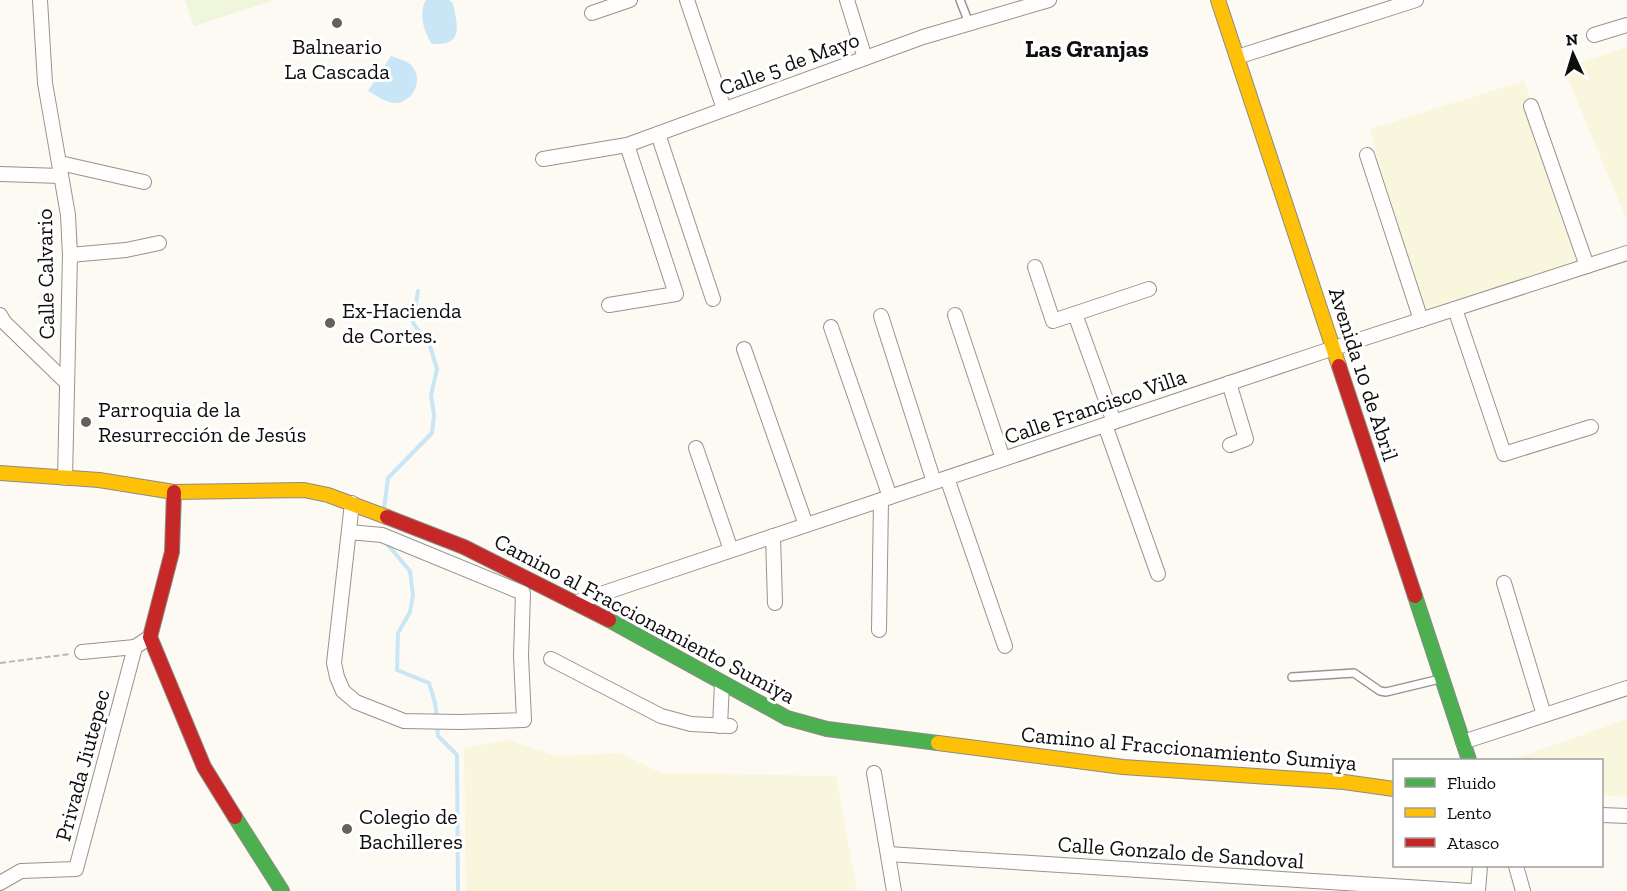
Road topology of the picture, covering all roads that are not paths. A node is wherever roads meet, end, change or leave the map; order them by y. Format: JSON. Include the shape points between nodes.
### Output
{"nodes":[{"id":1,"x":40,"y":0,"type":"edge"},
{"id":2,"x":630,"y":0,"type":"edge"},
{"id":3,"x":687,"y":0,"type":"edge"},
{"id":4,"x":847,"y":0,"type":"edge"},
{"id":5,"x":960,"y":0,"type":"edge"},
{"id":6,"x":1049,"y":0,"type":"edge"},
{"id":7,"x":1218,"y":0,"type":"edge"},
{"id":8,"x":1416,"y":0,"type":"edge"},
{"id":9,"x":592,"y":13,"type":"dead end"},
{"id":10,"x":969,"y":23,"type":"junction"},
{"id":11,"x":1627,"y":25,"type":"edge"},
{"id":12,"x":1594,"y":35,"type":"dead end"},
{"id":13,"x":1237,"y":57,"type":"junction"},
{"id":14,"x":865,"y":58,"type":"junction"},
{"id":15,"x":1532,"y":106,"type":"dead end"},
{"id":16,"x":724,"y":109,"type":"junction"},
{"id":17,"x":657,"y":134,"type":"junction"},
{"id":18,"x":627,"y":145,"type":"junction"},
{"id":19,"x":1367,"y":155,"type":"dead end"},
{"id":20,"x":543,"y":159,"type":"dead end"},
{"id":21,"x":61,"y":170,"type":"junction"},
{"id":22,"x":3,"y":171,"type":"edge"},
{"id":23,"x":144,"y":182,"type":"dead end"},
{"id":24,"x":159,"y":243,"type":"dead end"},
{"id":25,"x":1627,"y":253,"type":"edge"},
{"id":26,"x":70,"y":255,"type":"junction"},
{"id":27,"x":1587,"y":266,"type":"junction"},
{"id":28,"x":1035,"y":267,"type":"dead end"},
{"id":29,"x":1149,"y":289,"type":"dead end"},
{"id":30,"x":713,"y":299,"type":"dead end"},
{"id":31,"x":609,"y":305,"type":"dead end"},
{"id":32,"x":1455,"y":309,"type":"junction"},
{"id":33,"x":1075,"y":314,"type":"junction"},
{"id":34,"x":0,"y":315,"type":"edge"},
{"id":35,"x":956,"y":315,"type":"dead end"},
{"id":36,"x":880,"y":316,"type":"dead end"},
{"id":37,"x":1421,"y":320,"type":"junction"},
{"id":38,"x":831,"y":327,"type":"dead end"},
{"id":39,"x":1334,"y":348,"type":"junction"},
{"id":40,"x":744,"y":349,"type":"dead end"},
{"id":41,"x":66,"y":382,"type":"junction"},
{"id":42,"x":1229,"y":383,"type":"junction"},
{"id":43,"x":1110,"y":423,"type":"junction"},
{"id":44,"x":1592,"y":427,"type":"dead end"},
{"id":45,"x":1230,"y":445,"type":"dead end"},
{"id":46,"x":696,"y":447,"type":"dead end"},
{"id":47,"x":1003,"y":459,"type":"junction"},
{"id":48,"x":0,"y":473,"type":"edge"},
{"id":49,"x":65,"y":478,"type":"junction"},
{"id":50,"x":941,"y":480,"type":"junction"},
{"id":51,"x":174,"y":492,"type":"junction"},
{"id":52,"x":885,"y":499,"type":"junction"},
{"id":53,"x":352,"y":503,"type":"junction"},
{"id":54,"x":806,"y":525,"type":"junction"},
{"id":55,"x":349,"y":532,"type":"junction"},
{"id":56,"x":773,"y":536,"type":"junction"},
{"id":57,"x":731,"y":550,"type":"junction"},
{"id":58,"x":1158,"y":574,"type":"dead end"},
{"id":59,"x":1504,"y":584,"type":"dead end"},
{"id":60,"x":577,"y":602,"type":"junction"},
{"id":61,"x":775,"y":603,"type":"dead end"},
{"id":62,"x":879,"y":630,"type":"dead end"},
{"id":63,"x":150,"y":637,"type":"junction"},
{"id":64,"x":1005,"y":646,"type":"dead end"},
{"id":65,"x":135,"y":647,"type":"junction"},
{"id":66,"x":82,"y":652,"type":"road end"},
{"id":67,"x":551,"y":659,"type":"dead end"},
{"id":68,"x":1292,"y":677,"type":"dead end"},
{"id":69,"x":1442,"y":678,"type":"junction"},
{"id":70,"x":722,"y":683,"type":"junction"},
{"id":71,"x":1627,"y":688,"type":"edge"},
{"id":72,"x":1544,"y":715,"type":"junction"},
{"id":73,"x":1463,"y":742,"type":"junction"},
{"id":74,"x":1469,"y":759,"type":"edge"},
{"id":75,"x":874,"y":773,"type":"dead end"},
{"id":76,"x":1393,"y":789,"type":"edge"},
{"id":77,"x":1603,"y":814,"type":"edge"},
{"id":78,"x":1627,"y":816,"type":"edge"},
{"id":79,"x":888,"y":854,"type":"junction"},
{"id":80,"x":1480,"y":867,"type":"edge"},
{"id":81,"x":1516,"y":867,"type":"edge"},
{"id":82,"x":0,"y":883,"type":"edge"},
{"id":83,"x":282,"y":891,"type":"edge"},
{"id":84,"x":894,"y":891,"type":"edge"},
{"id":85,"x":1471,"y":891,"type":"edge"},
{"id":86,"x":1479,"y":891,"type":"edge"},
{"id":87,"x":1523,"y":891,"type":"edge"}],
"edges":[{"from":1,"to":21,"type":"street","name":"Calle Calvario","via":[[45,83]]},
{"from":2,"to":9,"type":"street"},
{"from":3,"to":16,"type":"street"},
{"from":4,"to":14,"type":"street"},
{"from":5,"to":10,"type":"lane"},
{"from":6,"to":10,"type":"street","name":"Calle 5 de Mayo"},
{"from":7,"to":13,"type":"street","name":"Avenida 10 de Abril"},
{"from":8,"to":13,"type":"street"},
{"from":10,"to":14,"type":"street","name":"Calle 5 de Mayo"},
{"from":11,"to":12,"type":"street"},
{"from":13,"to":39,"type":"street","name":"Avenida 10 de Abril"},
{"from":14,"to":16,"type":"street","name":"Calle 5 de Mayo"},
{"from":15,"to":27,"type":"street"},
{"from":16,"to":17,"type":"street","name":"Calle 5 de Mayo"},
{"from":17,"to":18,"type":"street","name":"Calle 5 de Mayo"},
{"from":17,"to":30,"type":"street"},
{"from":18,"to":20,"type":"street","name":"Calle 5 de Mayo"},
{"from":18,"to":31,"type":"street","via":[[676,294]]},
{"from":19,"to":37,"type":"street"},
{"from":21,"to":22,"type":"street"},
{"from":21,"to":23,"type":"street"},
{"from":21,"to":26,"type":"street","name":"Calle Calvario"},
{"from":24,"to":26,"type":"street"},
{"from":25,"to":27,"type":"street","name":"Calle Francisco Villa"},
{"from":26,"to":41,"type":"street","name":"Calle Calvario"},
{"from":27,"to":32,"type":"street","name":"Calle Francisco Villa"},
{"from":28,"to":33,"type":"street","via":[[1053,321]]},
{"from":29,"to":33,"type":"street"},
{"from":32,"to":37,"type":"street","name":"Calle Francisco Villa"},
{"from":32,"to":44,"type":"street","via":[[1503,454]]},
{"from":33,"to":43,"type":"street"},
{"from":34,"to":41,"type":"street"},
{"from":35,"to":47,"type":"street"},
{"from":36,"to":50,"type":"street"},
{"from":37,"to":39,"type":"street","name":"Calle Francisco Villa"},
{"from":38,"to":52,"type":"street"},
{"from":39,"to":42,"type":"street","name":"Calle Francisco Villa"},
{"from":39,"to":69,"type":"street","name":"Avenida 10 de Abril"},
{"from":40,"to":54,"type":"street"},
{"from":41,"to":49,"type":"street","name":"Calle Calvario"},
{"from":42,"to":43,"type":"street","name":"Calle Francisco Villa"},
{"from":42,"to":45,"type":"street","via":[[1246,439]]},
{"from":43,"to":47,"type":"street","name":"Calle Francisco Villa"},
{"from":43,"to":58,"type":"street"},
{"from":46,"to":57,"type":"street"},
{"from":47,"to":50,"type":"street","name":"Calle Francisco Villa"},
{"from":48,"to":49,"type":"street","name":"Camino al Fraccionamiento Sumiya"},
{"from":49,"to":51,"type":"street","name":"Camino al Fraccionamiento Sumiya"},
{"from":50,"to":52,"type":"street","name":"Calle Francisco Villa"},
{"from":50,"to":64,"type":"street"},
{"from":51,"to":53,"type":"street","name":"Camino al Fraccionamiento Sumiya","via":[[304,490]]},
{"from":51,"to":63,"type":"street","via":[[172,552]]},
{"from":52,"to":54,"type":"street","name":"Calle Francisco Villa"},
{"from":52,"to":62,"type":"street"},
{"from":53,"to":55,"type":"street"},
{"from":53,"to":60,"type":"street","name":"Camino al Fraccionamiento Sumiya","via":[[464,547]]},
{"from":54,"to":56,"type":"street","name":"Calle Francisco Villa"},
{"from":55,"to":55,"type":"street","via":[[381,534],[522,593],[524,720],[404,721],[356,702],[344,691],[334,663]]},
{"from":56,"to":57,"type":"street","name":"Calle Francisco Villa"},
{"from":56,"to":61,"type":"street"},
{"from":57,"to":60,"type":"street","name":"Calle Francisco Villa"},
{"from":59,"to":72,"type":"street"},
{"from":60,"to":70,"type":"street","name":"Camino al Fraccionamiento Sumiya"},
{"from":63,"to":65,"type":"street"},
{"from":63,"to":83,"type":"street","via":[[204,767]]},
{"from":65,"to":66,"type":"street"},
{"from":65,"to":82,"type":"street","name":"Privada Jiutepec","via":[[76,868],[21,871]]},
{"from":67,"to":70,"type":"street","via":[[661,716],[691,724],[725,726]]},
{"from":68,"to":69,"type":"lane","via":[[1354,673],[1386,692]]},
{"from":69,"to":73,"type":"street","name":"Avenida 10 de Abril"},
{"from":70,"to":76,"type":"street","name":"Camino al Fraccionamiento Sumiya","via":[[787,718],[827,729],[1123,767]]},
{"from":71,"to":72,"type":"street"},
{"from":72,"to":73,"type":"street"},
{"from":73,"to":74,"type":"street","name":"Avenida 10 de Abril"},
{"from":75,"to":79,"type":"street"},
{"from":77,"to":78,"type":"street"},
{"from":79,"to":84,"type":"street"},
{"from":79,"to":85,"type":"street","name":"Calle Gonzalo de Sandoval"},
{"from":80,"to":86,"type":"street"},
{"from":81,"to":87,"type":"street"}]}
